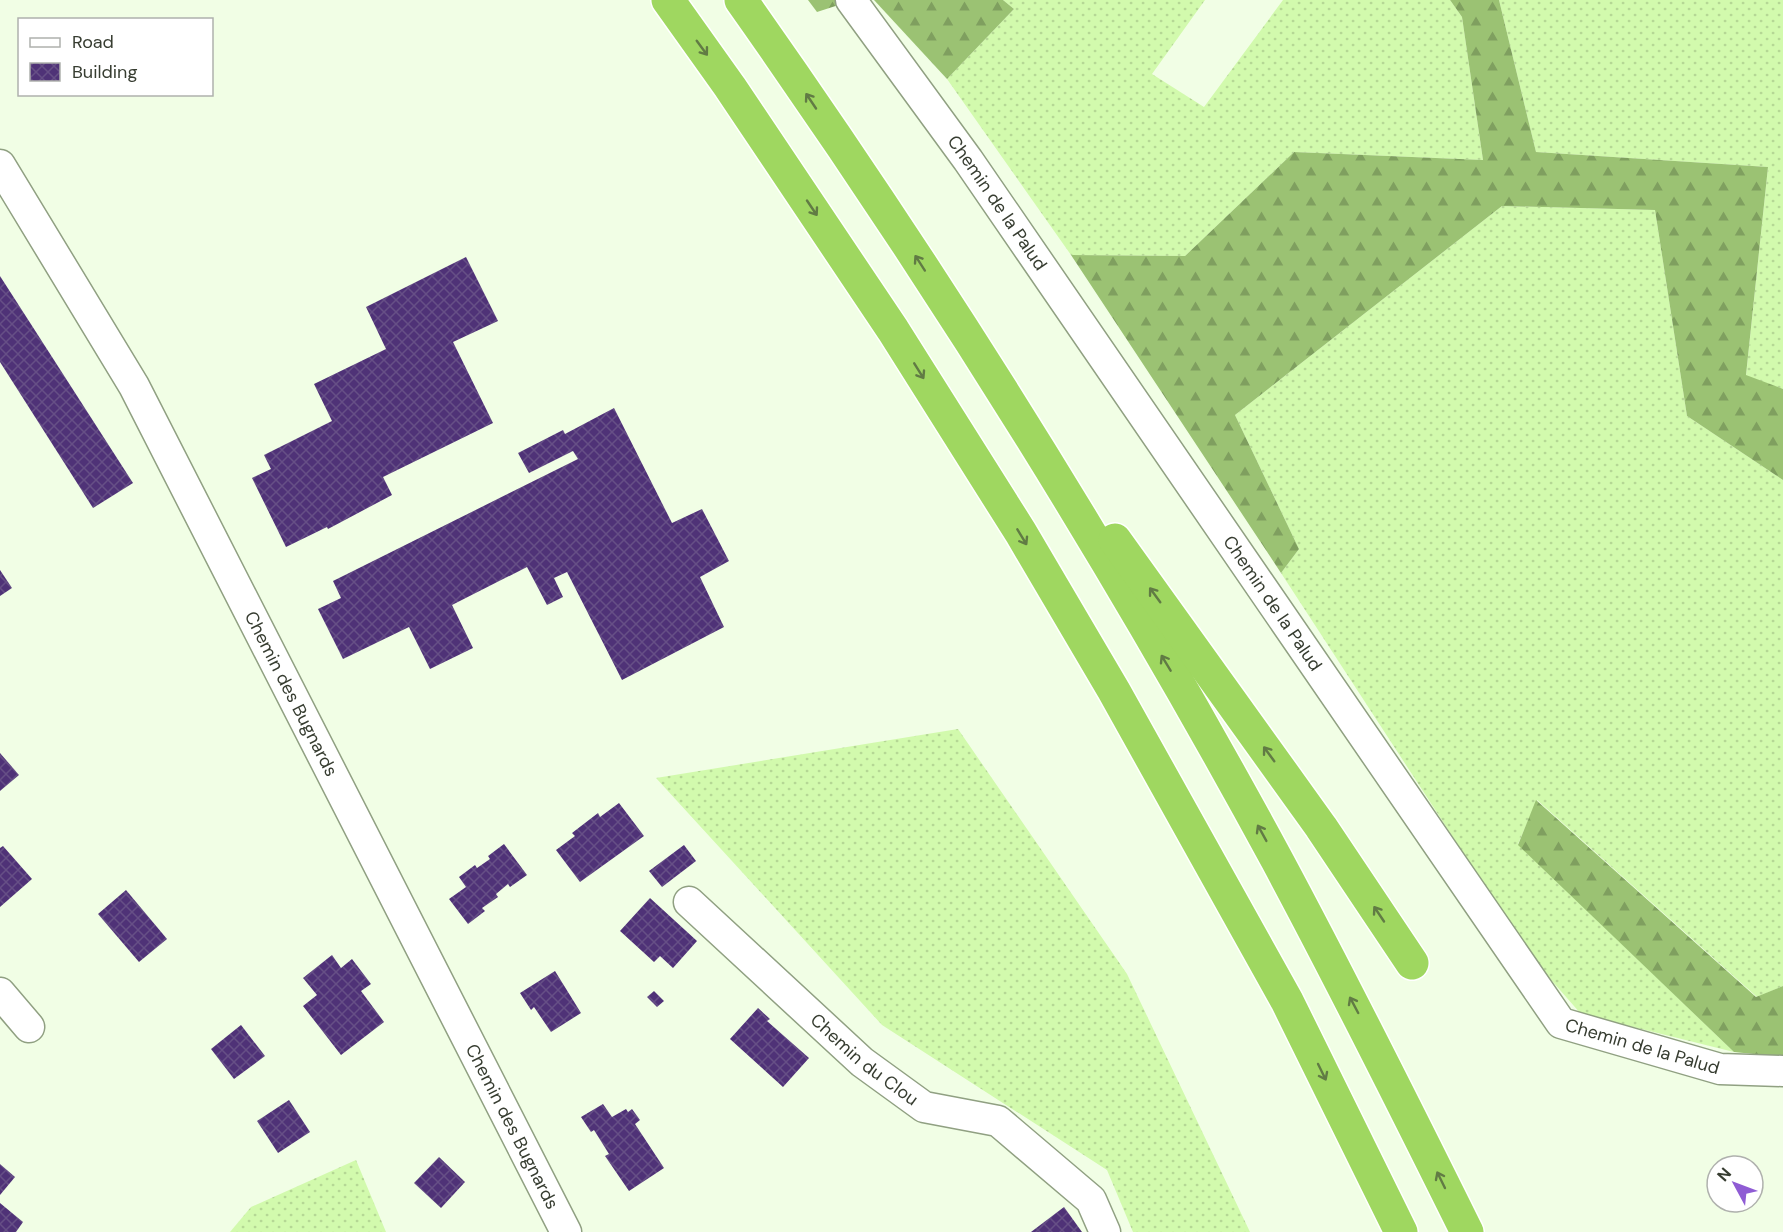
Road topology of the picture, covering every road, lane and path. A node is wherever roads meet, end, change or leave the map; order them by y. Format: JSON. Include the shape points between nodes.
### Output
{"nodes":[{"id":1,"x":668,"y":0,"type":"edge"},
{"id":2,"x":741,"y":0,"type":"edge"},
{"id":3,"x":851,"y":0,"type":"edge"},
{"id":4,"x":0,"y":165,"type":"edge"},
{"id":5,"x":952,"y":312,"type":"junction"},
{"id":6,"x":689,"y":902,"type":"dead end"},
{"id":7,"x":1412,"y":963,"type":"dead end"},
{"id":8,"x":0,"y":993,"type":"edge"},
{"id":9,"x":29,"y":1027,"type":"dead end"},
{"id":10,"x":1783,"y":1071,"type":"edge"},
{"id":11,"x":566,"y":1232,"type":"edge"},
{"id":12,"x":1105,"y":1232,"type":"edge"},
{"id":13,"x":1401,"y":1232,"type":"edge"},
{"id":14,"x":1467,"y":1232,"type":"edge"}],
"edges":[{"from":1,"to":13,"type":"highway","one_way":true,"via":[[893,330],[1026,543],[1114,691],[1287,1001]]},
{"from":5,"to":2,"type":"highway","one_way":true},
{"from":3,"to":10,"type":"street","name":"Chemin de la Palud","via":[[968,160],[1561,1023],[1720,1069]]},
{"from":4,"to":11,"type":"street","name":"Chemin des Bugnards","via":[[134,386]]},
{"from":7,"to":5,"type":"highway","one_way":true,"via":[[1321,827]]},
{"from":14,"to":5,"type":"highway","one_way":true,"via":[[1277,860],[1076,512]]},
{"from":6,"to":12,"type":"street","name":"Chemin du Clou","via":[[862,1062],[924,1107],[998,1120],[1091,1200]]},
{"from":8,"to":9,"type":"street"}]}
